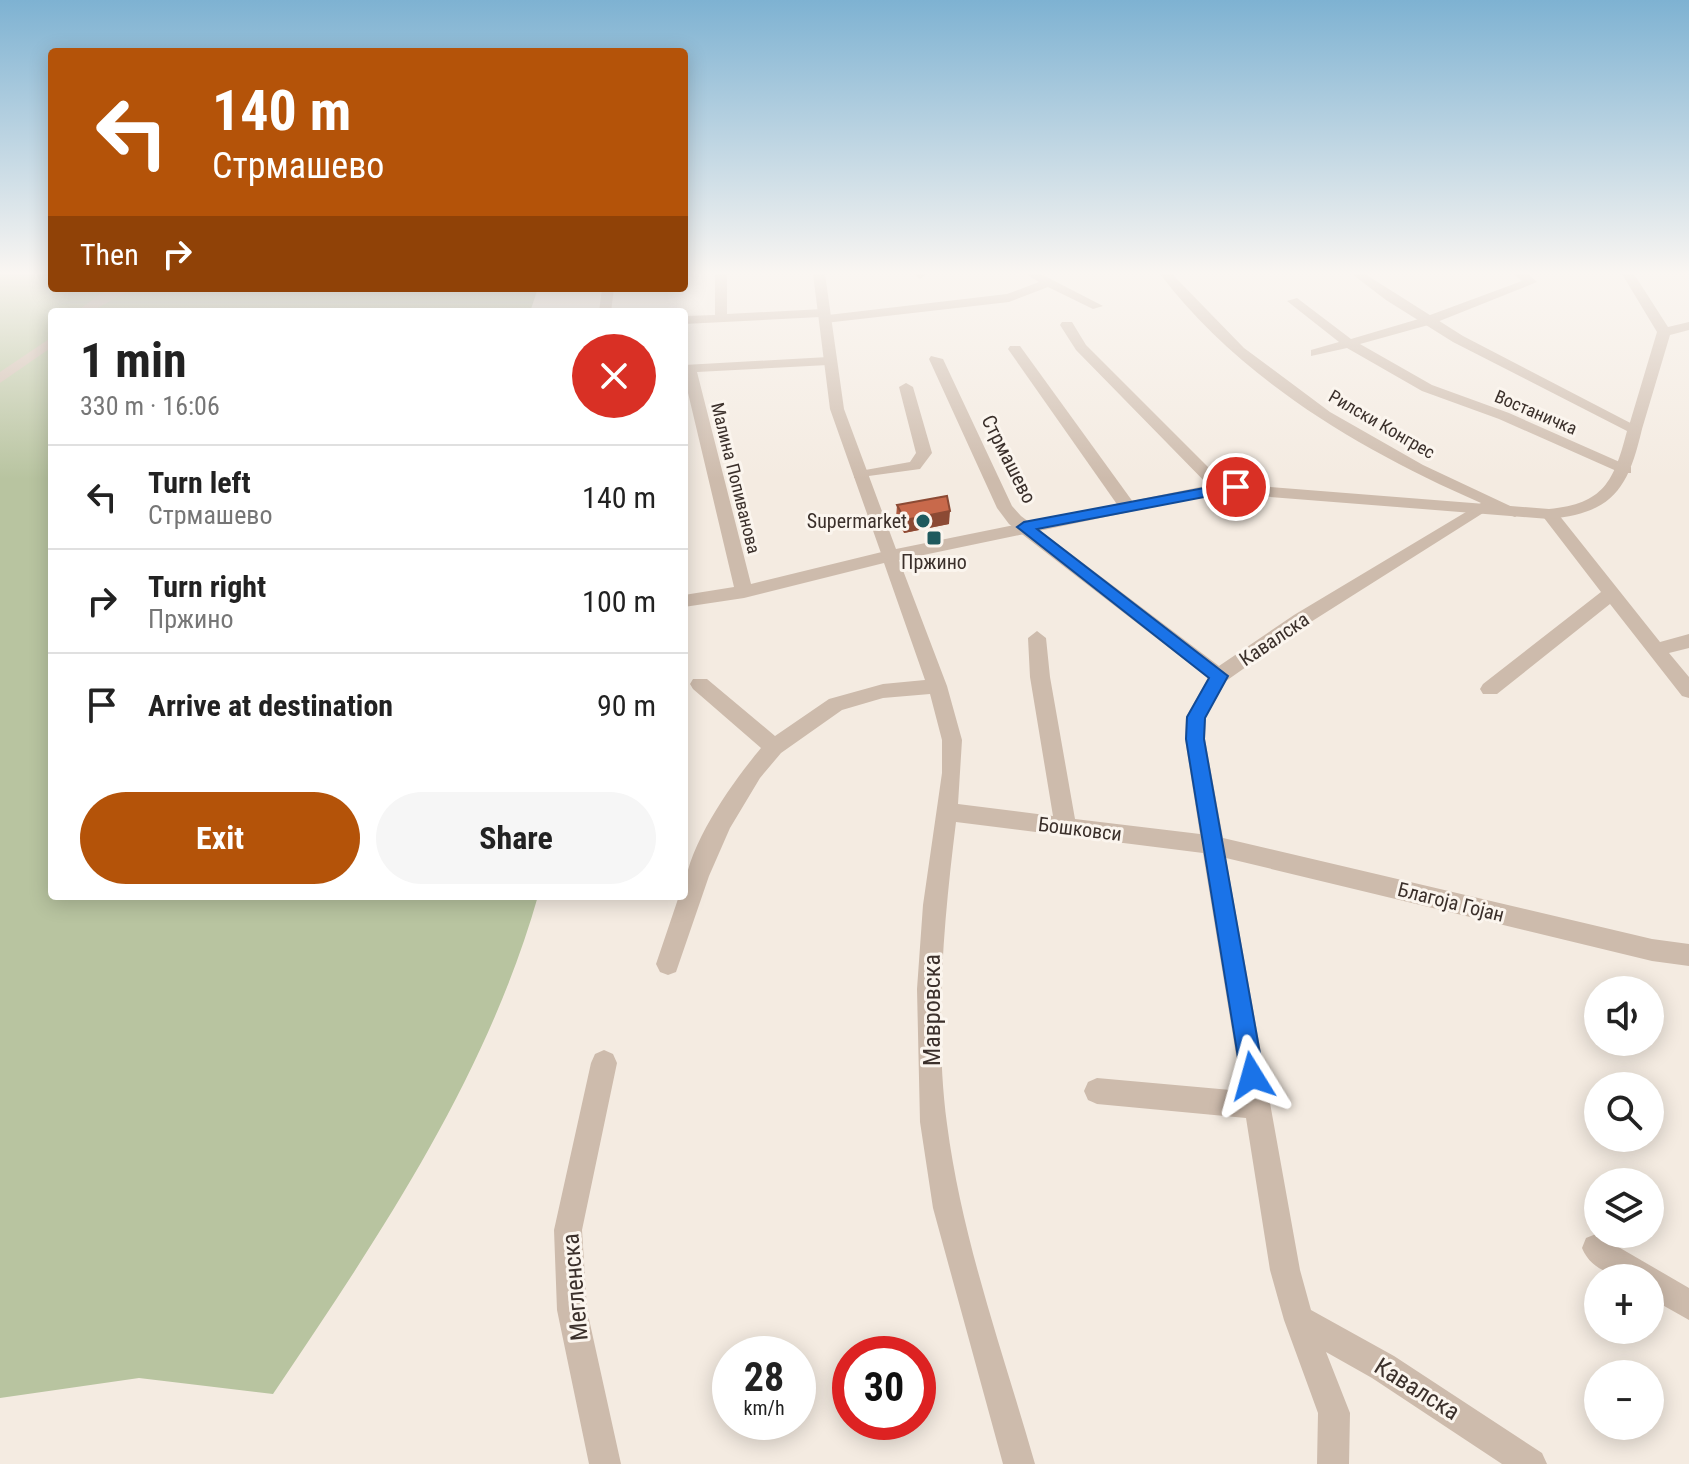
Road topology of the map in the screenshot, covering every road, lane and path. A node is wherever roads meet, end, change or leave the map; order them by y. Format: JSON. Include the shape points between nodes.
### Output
{"nodes":[{"id":1,"x":826,"y":342,"type":"edge"},
{"id":2,"x":1078,"y":342,"type":"edge"},
{"id":3,"x":1230,"y":342,"type":"edge"},
{"id":4,"x":1468,"y":342,"type":"edge"},
{"id":5,"x":1661,"y":342,"type":"edge"},
{"id":6,"x":1348,"y":343,"type":"joint"},
{"id":7,"x":48,"y":344,"type":"edge"},
{"id":8,"x":1015,"y":349,"type":"dead end"},
{"id":9,"x":1316,"y":353,"type":"dead end"},
{"id":10,"x":936,"y":359,"type":"dead end"},
{"id":11,"x":828,"y":361,"type":"junction"},
{"id":12,"x":0,"y":379,"type":"edge"},
{"id":13,"x":906,"y":387,"type":"dead end"},
{"id":14,"x":1635,"y":429,"type":"junction"},
{"id":15,"x":1626,"y":470,"type":"junction"},
{"id":16,"x":860,"y":475,"type":"junction"},
{"id":17,"x":1436,"y":480,"type":"junction"},
{"id":18,"x":1220,"y":488,"type":"junction"},
{"id":19,"x":1127,"y":506,"type":"junction"},
{"id":20,"x":1455,"y":506,"type":"junction"},
{"id":21,"x":1483,"y":508,"type":"junction"},
{"id":22,"x":1515,"y":512,"type":"junction"},
{"id":23,"x":1549,"y":514,"type":"junction"},
{"id":24,"x":1024,"y":527,"type":"junction"},
{"id":25,"x":890,"y":556,"type":"junction"},
{"id":26,"x":744,"y":592,"type":"junction"},
{"id":27,"x":1612,"y":593,"type":"junction"},
{"id":28,"x":688,"y":600,"type":"edge"},
{"id":29,"x":1037,"y":638,"type":"dead end"},
{"id":30,"x":1689,"y":641,"type":"edge"},
{"id":31,"x":1659,"y":649,"type":"junction"},
{"id":32,"x":1219,"y":676,"type":"junction"},
{"id":33,"x":700,"y":684,"type":"dead end"},
{"id":34,"x":937,"y":686,"type":"junction"},
{"id":35,"x":1490,"y":689,"type":"dead end"},
{"id":36,"x":1689,"y":691,"type":"edge"},
{"id":37,"x":774,"y":747,"type":"junction"},
{"id":38,"x":948,"y":812,"type":"junction"},
{"id":39,"x":1066,"y":828,"type":"junction"},
{"id":40,"x":1213,"y":845,"type":"junction"},
{"id":41,"x":1689,"y":955,"type":"edge"},
{"id":42,"x":668,"y":964,"type":"dead end"},
{"id":43,"x":604,"y":1063,"type":"dead end"},
{"id":44,"x":1097,"y":1091,"type":"dead end"},
{"id":45,"x":1257,"y":1106,"type":"junction"},
{"id":46,"x":1596,"y":1248,"type":"dead end"},
{"id":47,"x":1623,"y":1264,"type":"edge"},
{"id":48,"x":1664,"y":1289,"type":"edge"},
{"id":49,"x":1689,"y":1305,"type":"edge"},
{"id":50,"x":1299,"y":1320,"type":"junction"},
{"id":51,"x":605,"y":1464,"type":"edge"},
{"id":52,"x":1019,"y":1464,"type":"edge"},
{"id":53,"x":1333,"y":1464,"type":"edge"},
{"id":54,"x":1531,"y":1464,"type":"edge"}],
"edges":[{"from":1,"to":11,"type":"street","name":"Мавровска"},
{"from":2,"to":18,"type":"street"},
{"from":3,"to":17,"type":"street","name":"Рилски Конгрес","via":[[1292,394]]},
{"from":4,"to":14,"type":"street","name":"Востаничка"},
{"from":5,"to":14,"type":"street"},
{"from":6,"to":9,"type":"street"},
{"from":6,"to":15,"type":"street","name":"Востаничка","via":[[1427,388]]},
{"from":7,"to":12,"type":"street"},
{"from":8,"to":19,"type":"street"},
{"from":10,"to":24,"type":"street","name":"Стрмашево","via":[[1005,508]]},
{"from":11,"to":16,"type":"street","name":"Мавровска","via":[[837,409]]},
{"from":11,"to":26,"type":"street","name":"Малина Попиванова","via":[[689,368]]},
{"from":13,"to":16,"type":"street","via":[[924,453],[915,466]]},
{"from":14,"to":15,"type":"street"},
{"from":15,"to":23,"type":"street","via":[[1595,505]]},
{"from":16,"to":25,"type":"street","name":"Мавровска"},
{"from":17,"to":20,"type":"street","name":"Рилски Конгрес"},
{"from":17,"to":22,"type":"street","name":"Рилски Конгрес"},
{"from":18,"to":19,"type":"street"},
{"from":18,"to":20,"type":"street"},
{"from":19,"to":24,"type":"street"},
{"from":20,"to":21,"type":"street"},
{"from":21,"to":22,"type":"street"},
{"from":21,"to":32,"type":"street","name":"Кавалска"},
{"from":22,"to":23,"type":"street"},
{"from":23,"to":27,"type":"street"},
{"from":24,"to":25,"type":"street"},
{"from":24,"to":32,"type":"street","name":"Стрмашево"},
{"from":25,"to":26,"type":"street"},
{"from":25,"to":34,"type":"street","name":"Мавровска"},
{"from":26,"to":28,"type":"street"},
{"from":27,"to":31,"type":"street"},
{"from":27,"to":35,"type":"street"},
{"from":29,"to":39,"type":"street"},
{"from":30,"to":31,"type":"street"},
{"from":31,"to":36,"type":"street"},
{"from":32,"to":40,"type":"street","name":"Кавалска","via":[[1196,717],[1195,739]]},
{"from":33,"to":37,"type":"street"},
{"from":34,"to":37,"type":"street","via":[[883,691],[836,704]]},
{"from":34,"to":38,"type":"street","name":"Мавровска","via":[[952,740]]},
{"from":37,"to":42,"type":"street","via":[[726,809]]},
{"from":38,"to":39,"type":"street","name":"Бошковси"},
{"from":38,"to":52,"type":"street","name":"Мавровска","via":[[929,989],[933,1122],[947,1208]]},
{"from":39,"to":40,"type":"street","name":"Бошковси"},
{"from":40,"to":41,"type":"street","name":"Благоја Гојан"},
{"from":40,"to":45,"type":"street","name":"Кавалска"},
{"from":43,"to":51,"type":"street","name":"Мегленска","via":[[568,1230],[572,1310]]},
{"from":44,"to":45,"type":"street"},
{"from":45,"to":50,"type":"street","name":"Кавалска","via":[[1285,1270]]},
{"from":46,"to":47,"type":"street"},
{"from":48,"to":49,"type":"street"},
{"from":50,"to":53,"type":"street","name":"Кавалска","via":[[1334,1413]]},
{"from":50,"to":54,"type":"street","name":"Кавалска","via":[[1383,1367]]}]}
